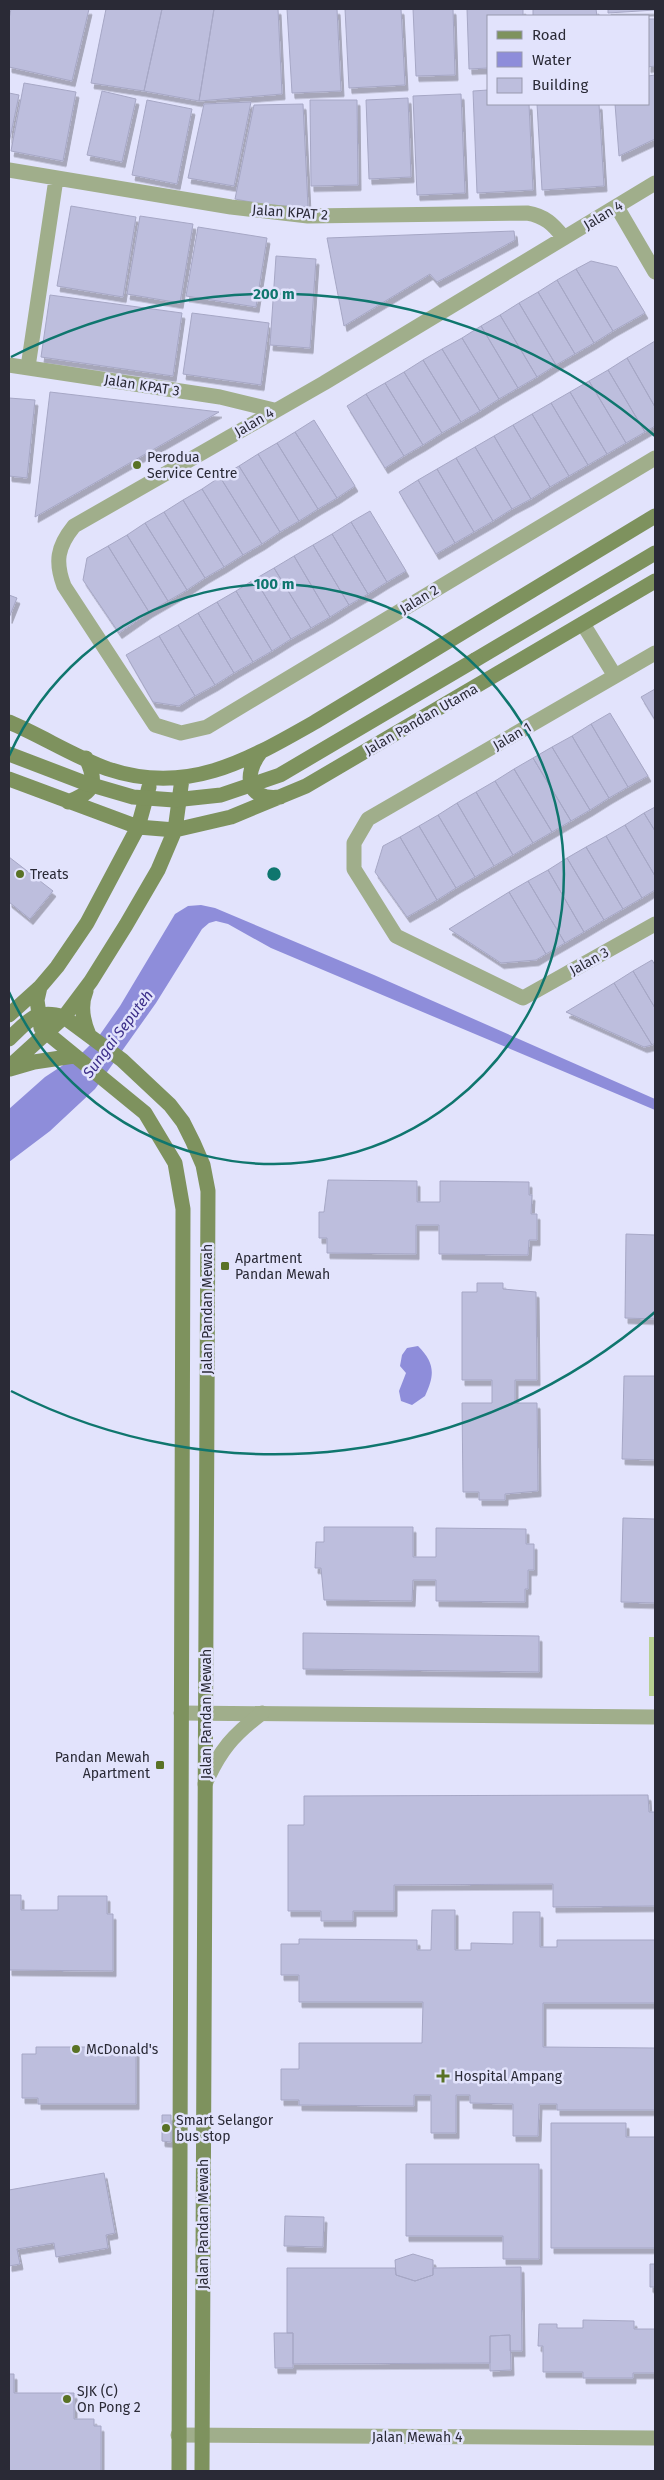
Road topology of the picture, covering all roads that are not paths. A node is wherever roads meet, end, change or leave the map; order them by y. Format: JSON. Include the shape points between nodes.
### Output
{"nodes":[{"id":1,"x":9,"y":170,"type":"edge"},
{"id":2,"x":56,"y":179,"type":"junction"},
{"id":3,"x":655,"y":183,"type":"edge"},
{"id":4,"x":617,"y":207,"type":"junction"},
{"id":5,"x":564,"y":238,"type":"junction"},
{"id":6,"x":655,"y":272,"type":"edge"},
{"id":7,"x":9,"y":365,"type":"edge"},
{"id":8,"x":28,"y":367,"type":"junction"},
{"id":9,"x":274,"y":410,"type":"junction"},
{"id":10,"x":655,"y":458,"type":"edge"},
{"id":11,"x":655,"y":516,"type":"edge"},
{"id":12,"x":655,"y":553,"type":"edge"},
{"id":13,"x":655,"y":581,"type":"edge"},
{"id":14,"x":583,"y":624,"type":"junction"},
{"id":15,"x":655,"y":653,"type":"edge"},
{"id":16,"x":615,"y":676,"type":"junction"},
{"id":17,"x":9,"y":722,"type":"edge"},
{"id":18,"x":181,"y":733,"type":"joint"},
{"id":19,"x":260,"y":753,"type":"junction"},
{"id":20,"x":9,"y":754,"type":"edge"},
{"id":21,"x":86,"y":758,"type":"junction"},
{"id":22,"x":9,"y":779,"type":"edge"},
{"id":23,"x":151,"y":779,"type":"junction"},
{"id":24,"x":182,"y":779,"type":"junction"},
{"id":25,"x":282,"y":797,"type":"junction"},
{"id":26,"x":68,"y":802,"type":"junction"},
{"id":27,"x":138,"y":827,"type":"junction"},
{"id":28,"x":175,"y":830,"type":"junction"},
{"id":29,"x":655,"y":924,"type":"edge"},
{"id":30,"x":91,"y":981,"type":"junction"},
{"id":31,"x":40,"y":987,"type":"junction"},
{"id":32,"x":523,"y":998,"type":"joint"},
{"id":33,"x":38,"y":1014,"type":"junction"},
{"id":34,"x":9,"y":1015,"type":"edge"},
{"id":35,"x":64,"y":1017,"type":"junction"},
{"id":36,"x":47,"y":1034,"type":"junction"},
{"id":37,"x":90,"y":1036,"type":"junction"},
{"id":38,"x":9,"y":1039,"type":"edge"},
{"id":39,"x":74,"y":1056,"type":"junction"},
{"id":40,"x":9,"y":1068,"type":"edge"},
{"id":41,"x":181,"y":1713,"type":"junction"},
{"id":42,"x":262,"y":1713,"type":"junction"},
{"id":43,"x":206,"y":1714,"type":"junction"},
{"id":44,"x":655,"y":1717,"type":"edge"},
{"id":45,"x":205,"y":1784,"type":"junction"},
{"id":46,"x":178,"y":2436,"type":"junction"},
{"id":47,"x":202,"y":2436,"type":"junction"},
{"id":48,"x":655,"y":2438,"type":"edge"},
{"id":49,"x":179,"y":2471,"type":"edge"},
{"id":50,"x":202,"y":2471,"type":"edge"}],
"edges":[{"from":1,"to":2,"type":"street","name":"Jalan KPAT 2"},
{"from":2,"to":5,"type":"street","name":"Jalan KPAT 2","via":[[308,216],[527,213],[540,215],[551,222]]},
{"from":2,"to":8,"type":"street"},
{"from":3,"to":4,"type":"street","name":"Jalan 4"},
{"from":4,"to":5,"type":"street","name":"Jalan 4"},
{"from":4,"to":6,"type":"street"},
{"from":5,"to":9,"type":"street","name":"Jalan 4"},
{"from":7,"to":8,"type":"street","name":"Jalan KPAT 3"},
{"from":8,"to":9,"type":"street","name":"Jalan KPAT 3","via":[[220,397]]},
{"from":9,"to":18,"type":"street","name":"Jalan 4","via":[[74,526],[64,539],[59,555],[59,572],[64,586],[155,725]]},
{"from":10,"to":18,"type":"street","name":"Jalan 2","via":[[207,727]]},
{"from":11,"to":19,"type":"main road"},
{"from":12,"to":20,"type":"main road","bridge":true,"via":[[280,775],[221,795],[174,800],[133,797],[85,784]]},
{"from":13,"to":14,"type":"main road","name":"Jalan Pandan Utama"},
{"from":14,"to":16,"type":"street"},
{"from":14,"to":25,"type":"main road","name":"Jalan Pandan Utama","via":[[321,778]]},
{"from":15,"to":16,"type":"street","name":"Jalan 1"},
{"from":16,"to":32,"type":"street","name":"Jalan 1","via":[[368,819],[354,843],[354,869],[396,936]]},
{"from":17,"to":21,"type":"main road"},
{"from":19,"to":24,"type":"main road"},
{"from":19,"to":25,"type":"main road","via":[[249,772],[250,784],[270,798]]},
{"from":21,"to":23,"type":"main road","via":[[107,768]]},
{"from":21,"to":26,"type":"main road","via":[[93,780],[91,789],[84,796]]},
{"from":22,"to":26,"type":"main road","name":"Jalan Pandan Utama"},
{"from":23,"to":24,"type":"main road"},
{"from":23,"to":27,"type":"main road"},
{"from":24,"to":28,"type":"main road"},
{"from":25,"to":28,"type":"main road","name":"Jalan Pandan Utama","via":[[231,817]]},
{"from":26,"to":27,"type":"main road","name":"Jalan Pandan Utama"},
{"from":27,"to":28,"type":"main road","name":"Jalan Pandan Utama"},
{"from":27,"to":31,"type":"main road","via":[[88,923]]},
{"from":28,"to":30,"type":"main road","via":[[158,870]]},
{"from":29,"to":32,"type":"street","name":"Jalan 3"},
{"from":30,"to":35,"type":"main road"},
{"from":30,"to":37,"type":"main road","via":[[83,1004]]},
{"from":31,"to":33,"type":"main road"},
{"from":31,"to":34,"type":"main road"},
{"from":33,"to":35,"type":"main road"},
{"from":33,"to":36,"type":"main road","via":[[41,1028]]},
{"from":33,"to":38,"type":"main road"},
{"from":35,"to":36,"type":"main road"},
{"from":35,"to":37,"type":"main road","name":"Jalan Pandan Mewah"},
{"from":36,"to":39,"type":"main road","name":"Jalan Pandan Mewah"},
{"from":36,"to":40,"type":"main road"},
{"from":37,"to":43,"type":"main road","name":"Jalan Pandan Mewah","via":[[122,1060],[170,1105],[183,1122],[203,1166],[208,1191]]},
{"from":39,"to":40,"type":"main road"},
{"from":39,"to":41,"type":"main road","name":"Jalan Pandan Mewah","via":[[144,1113],[175,1163],[183,1209]]},
{"from":41,"to":43,"type":"street"},
{"from":41,"to":46,"type":"main road","name":"Jalan Pandan Mewah"},
{"from":42,"to":43,"type":"street"},
{"from":42,"to":44,"type":"street"},
{"from":42,"to":45,"type":"street","via":[[223,1748]]},
{"from":43,"to":45,"type":"main road","name":"Jalan Pandan Mewah"},
{"from":45,"to":47,"type":"main road","name":"Jalan Pandan Mewah"},
{"from":46,"to":47,"type":"street","name":"Jalan Mewah 4"},
{"from":46,"to":49,"type":"main road","name":"Jalan Pandan Mewah"},
{"from":47,"to":48,"type":"street","name":"Jalan Mewah 4"},
{"from":47,"to":50,"type":"main road","name":"Jalan Pandan Mewah"}]}
